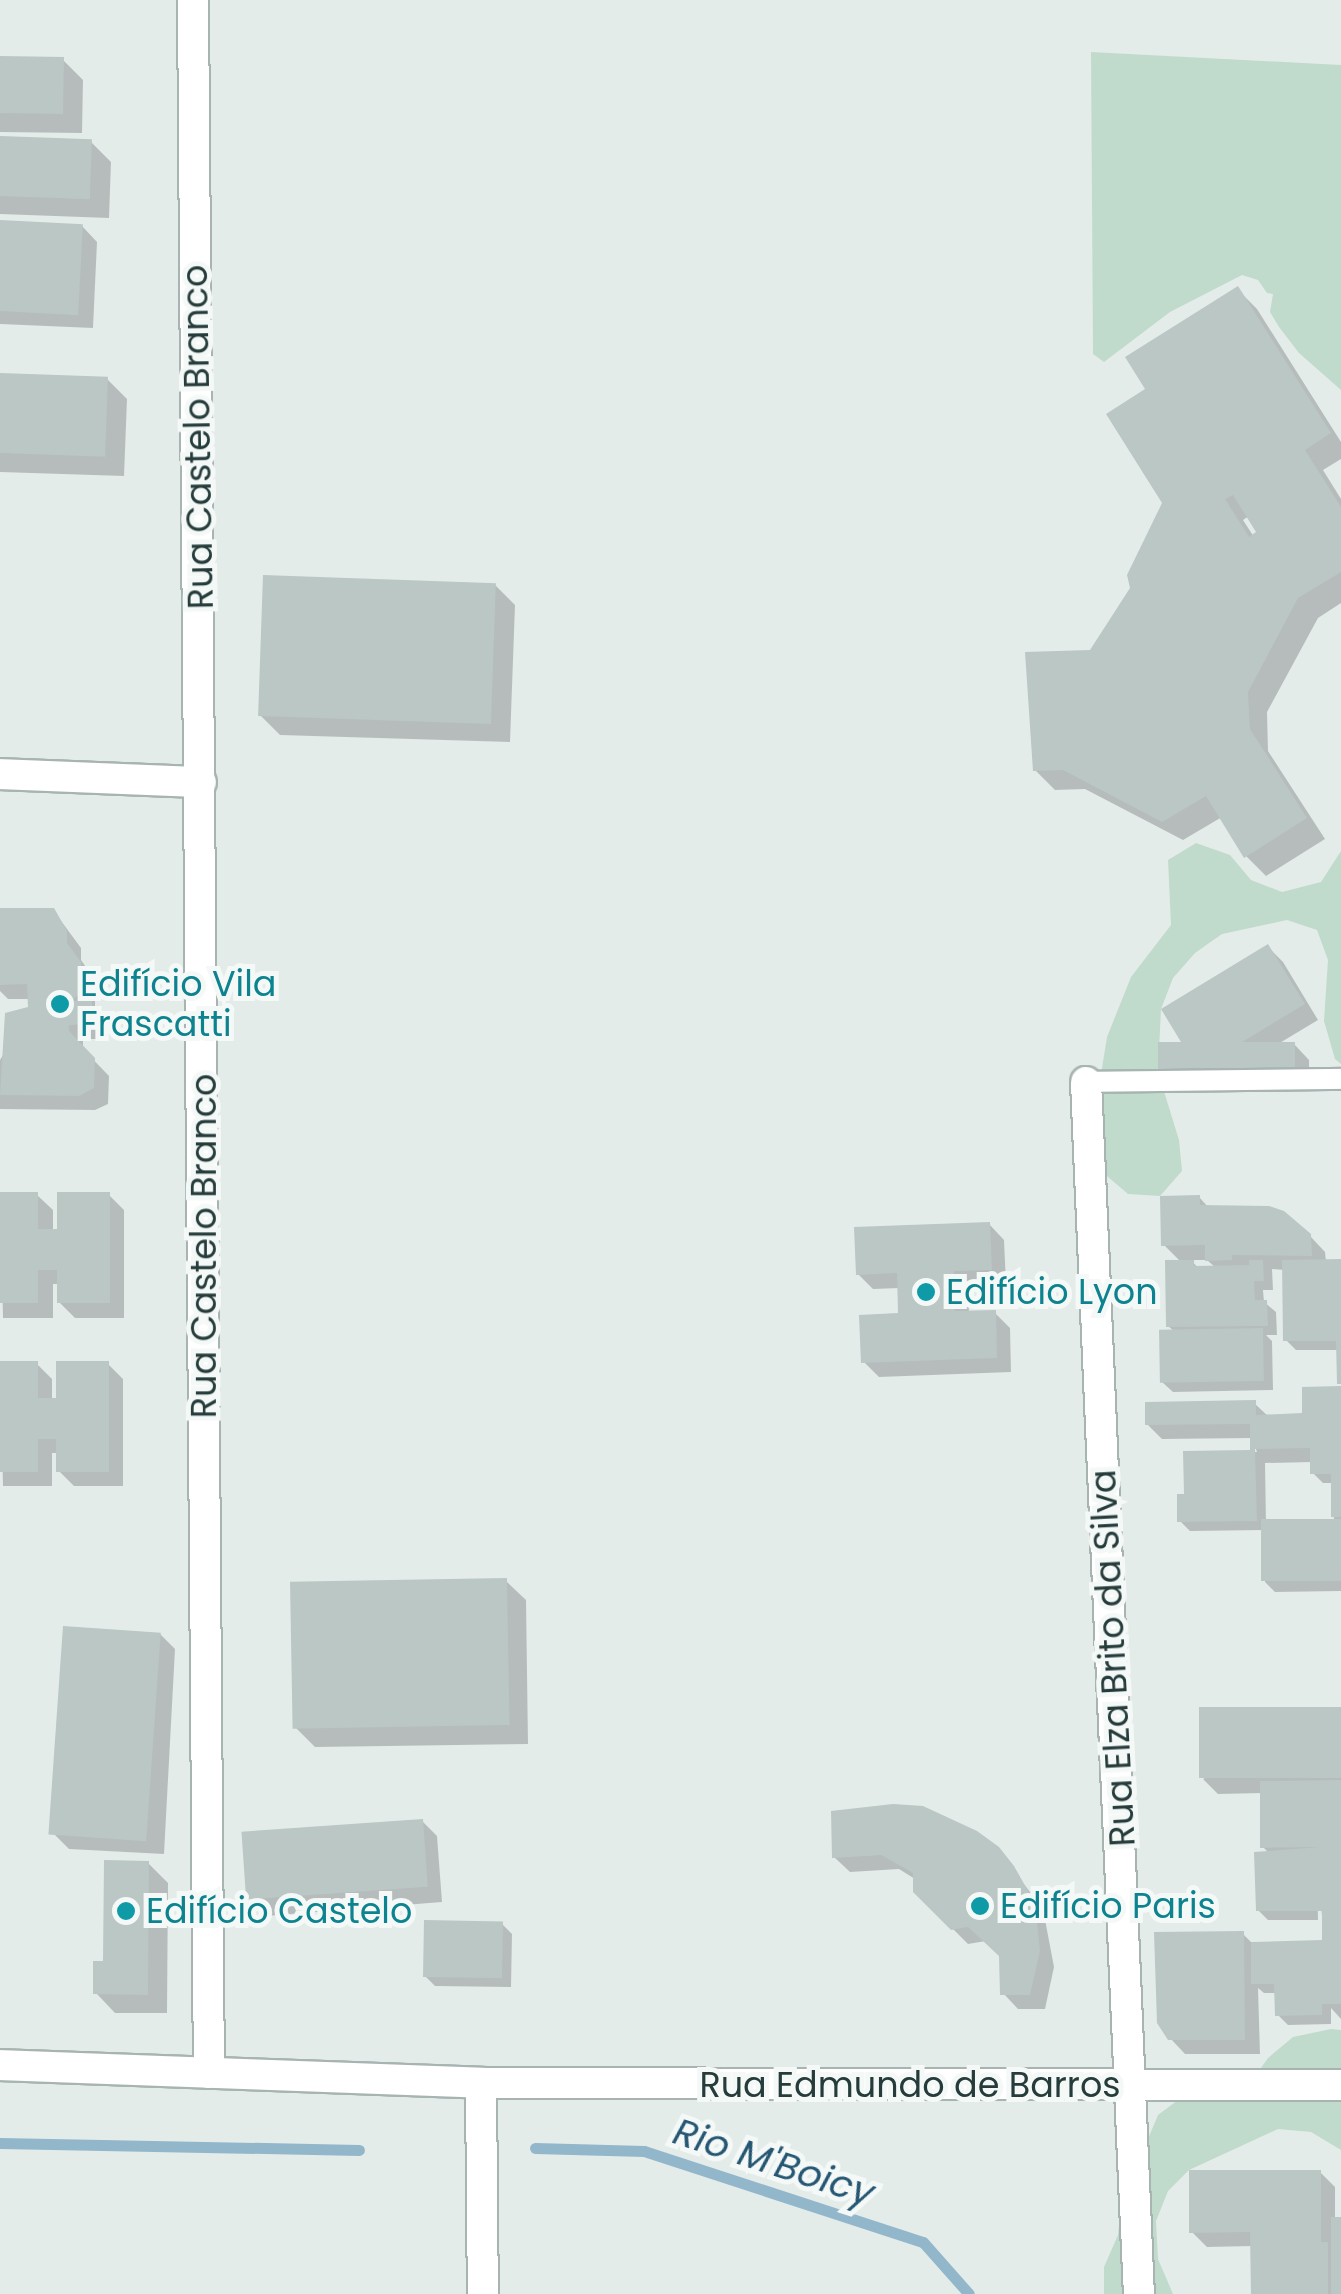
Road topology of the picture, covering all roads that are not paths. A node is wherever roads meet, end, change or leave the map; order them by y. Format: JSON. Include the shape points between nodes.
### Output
{"nodes":[{"id":1,"x":194,"y":0,"type":"edge"},
{"id":2,"x":0,"y":774,"type":"edge"},
{"id":3,"x":201,"y":782,"type":"junction"},
{"id":4,"x":1341,"y":1078,"type":"edge"},
{"id":5,"x":1086,"y":1082,"type":"joint"},
{"id":6,"x":0,"y":2065,"type":"edge"},
{"id":7,"x":209,"y":2073,"type":"junction"},
{"id":8,"x":481,"y":2084,"type":"junction"},
{"id":9,"x":1341,"y":2085,"type":"edge"},
{"id":10,"x":1132,"y":2086,"type":"junction"},
{"id":11,"x":484,"y":2294,"type":"edge"},
{"id":12,"x":1138,"y":2294,"type":"edge"}],
"edges":[{"from":1,"to":3,"type":"street","name":"Rua Castelo Branco"},
{"from":2,"to":3,"type":"street"},
{"from":3,"to":7,"type":"street","name":"Rua Castelo Branco"},
{"from":4,"to":5,"type":"lane"},
{"from":5,"to":10,"type":"street","name":"Rua Elza Brito da Silva"},
{"from":6,"to":7,"type":"street","name":"Rua Edmundo de Barros"},
{"from":7,"to":8,"type":"street","name":"Rua Edmundo de Barros"},
{"from":8,"to":10,"type":"street","name":"Rua Edmundo de Barros"},
{"from":8,"to":11,"type":"street"},
{"from":9,"to":10,"type":"street","name":"Rua Edmundo de Barros"},
{"from":10,"to":12,"type":"street","name":"Rua Elza Brito da Silva"}]}
